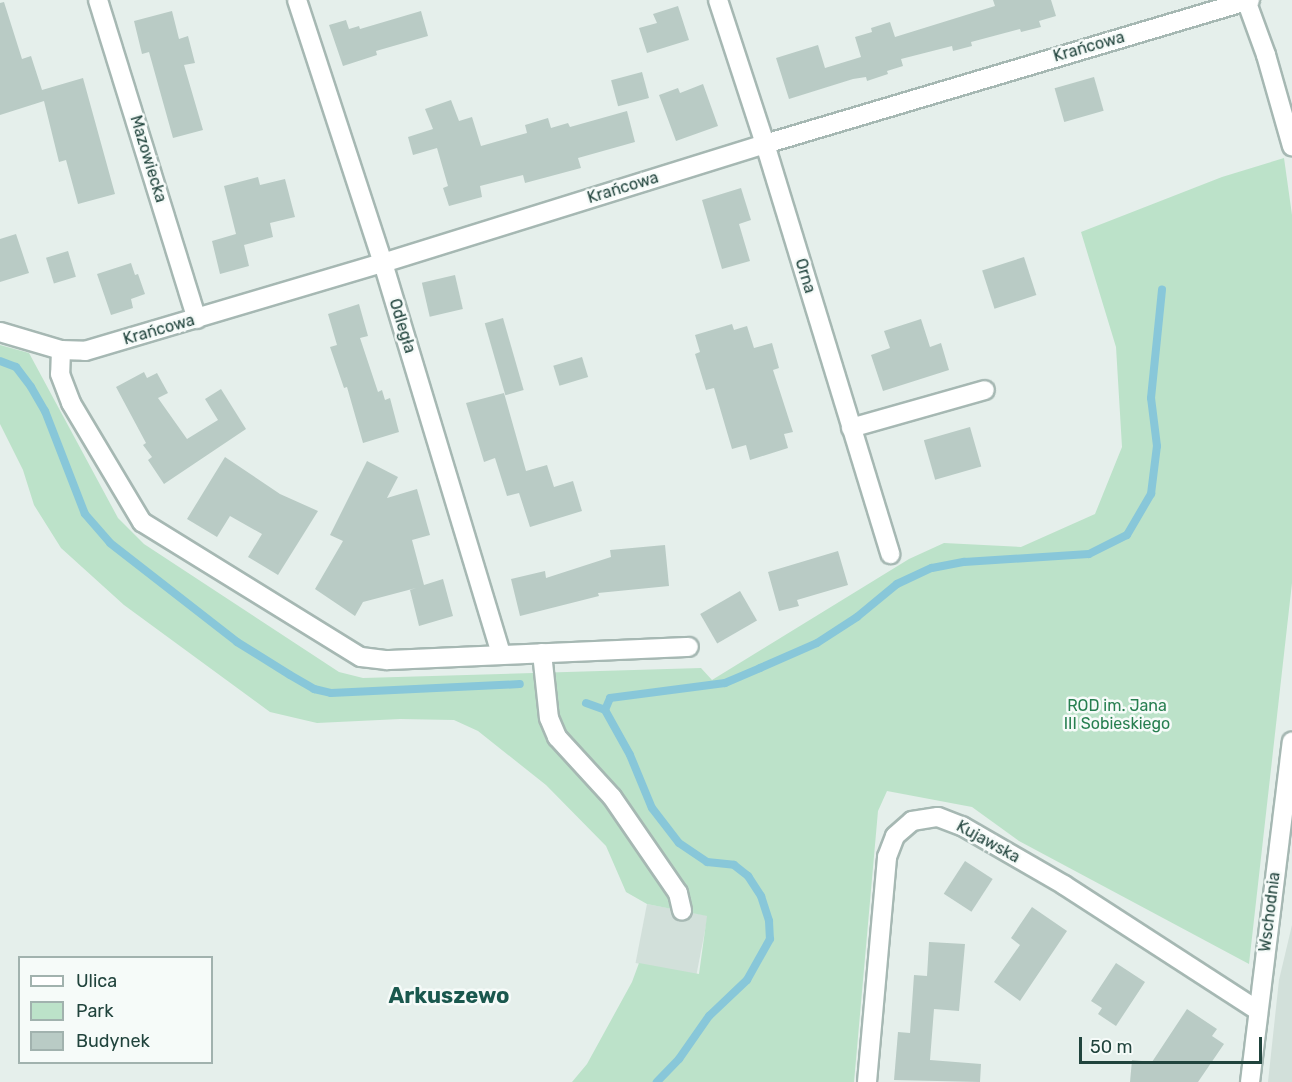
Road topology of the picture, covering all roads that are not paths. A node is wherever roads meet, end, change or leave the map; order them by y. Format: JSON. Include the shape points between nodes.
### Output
{"nodes":[{"id":1,"x":98,"y":0,"type":"edge"},
{"id":2,"x":297,"y":0,"type":"edge"},
{"id":3,"x":718,"y":0,"type":"edge"},
{"id":4,"x":1248,"y":0,"type":"edge"},
{"id":5,"x":765,"y":144,"type":"junction"},
{"id":6,"x":1292,"y":146,"type":"edge"},
{"id":7,"x":383,"y":263,"type":"junction"},
{"id":8,"x":197,"y":319,"type":"junction"},
{"id":9,"x":0,"y":332,"type":"edge"},
{"id":10,"x":61,"y":350,"type":"junction"},
{"id":11,"x":985,"y":390,"type":"dead end"},
{"id":12,"x":851,"y":428,"type":"junction"},
{"id":13,"x":890,"y":554,"type":"dead end"},
{"id":14,"x":689,"y":647,"type":"dead end"},
{"id":15,"x":542,"y":653,"type":"junction"},
{"id":16,"x":501,"y":654,"type":"junction"},
{"id":17,"x":1292,"y":742,"type":"edge"},
{"id":18,"x":1291,"y":766,"type":"edge"},
{"id":19,"x":682,"y":911,"type":"dead end"},
{"id":20,"x":1257,"y":1010,"type":"junction"},
{"id":21,"x":867,"y":1082,"type":"edge"},
{"id":22,"x":1250,"y":1082,"type":"edge"}],
"edges":[{"from":1,"to":8,"type":"street","name":"Mazowiecka"},
{"from":2,"to":7,"type":"street","name":"Odległa"},
{"from":3,"to":5,"type":"street","name":"Orna"},
{"from":4,"to":5,"type":"street","name":"Krańcowa"},
{"from":4,"to":6,"type":"street"},
{"from":5,"to":7,"type":"street","name":"Krańcowa"},
{"from":5,"to":12,"type":"street","name":"Orna"},
{"from":7,"to":8,"type":"street","name":"Krańcowa"},
{"from":7,"to":16,"type":"street","name":"Odległa"},
{"from":8,"to":10,"type":"street","name":"Krańcowa","via":[[85,351]]},
{"from":9,"to":10,"type":"street","name":"Krańcowa"},
{"from":10,"to":16,"type":"street","via":[[60,374],[71,403],[142,522],[361,657],[387,660]]},
{"from":11,"to":12,"type":"street"},
{"from":12,"to":13,"type":"street","name":"Orna"},
{"from":14,"to":15,"type":"street"},
{"from":15,"to":16,"type":"street"},
{"from":15,"to":19,"type":"street","via":[[549,718],[556,737],[612,797],[678,892]]},
{"from":17,"to":18,"type":"street","name":"Wschodnia"},
{"from":18,"to":20,"type":"street","name":"Wschodnia"},
{"from":20,"to":21,"type":"street","name":"Kujawska","via":[[1064,885],[962,826],[938,817],[912,821],[895,836],[887,857]]},
{"from":20,"to":22,"type":"street","name":"Wschodnia"}]}
